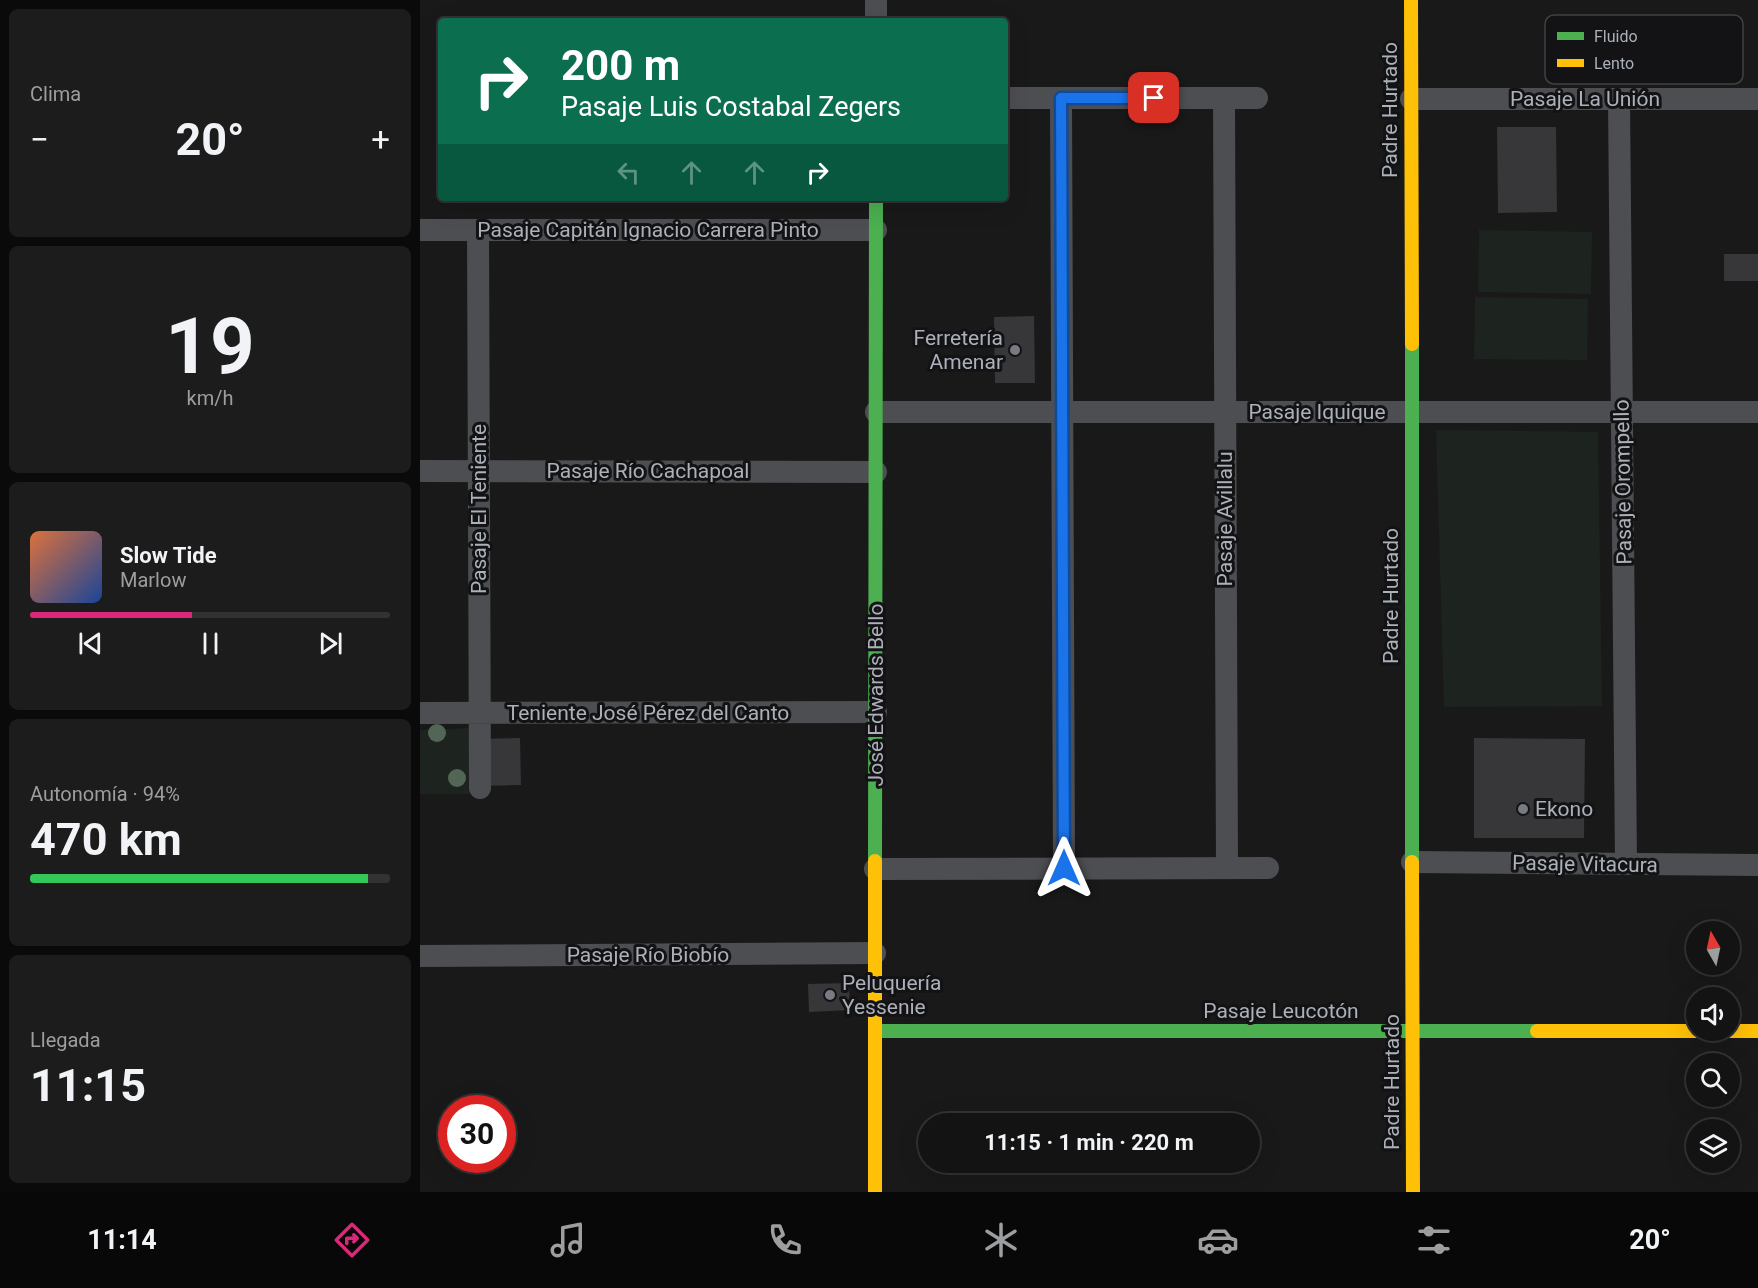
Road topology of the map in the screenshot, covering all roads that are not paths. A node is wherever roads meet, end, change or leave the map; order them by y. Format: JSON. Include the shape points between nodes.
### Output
{"nodes":[{"id":1,"x":876,"y":0,"type":"edge"},
{"id":2,"x":1411,"y":0,"type":"edge"},
{"id":3,"x":876,"y":18,"type":"edge"},
{"id":4,"x":1008,"y":98,"type":"edge"},
{"id":5,"x":1061,"y":98,"type":"junction"},
{"id":6,"x":1224,"y":98,"type":"junction"},
{"id":7,"x":1257,"y":98,"type":"dead end"},
{"id":8,"x":1411,"y":99,"type":"junction"},
{"id":9,"x":1620,"y":99,"type":"junction"},
{"id":10,"x":1758,"y":99,"type":"edge"},
{"id":11,"x":876,"y":201,"type":"edge"},
{"id":12,"x":420,"y":230,"type":"edge"},
{"id":13,"x":478,"y":230,"type":"junction"},
{"id":14,"x":876,"y":230,"type":"junction"},
{"id":15,"x":876,"y":412,"type":"junction"},
{"id":16,"x":1062,"y":412,"type":"junction"},
{"id":17,"x":1225,"y":412,"type":"junction"},
{"id":18,"x":1412,"y":412,"type":"junction"},
{"id":19,"x":1622,"y":412,"type":"junction"},
{"id":20,"x":1758,"y":412,"type":"edge"},
{"id":21,"x":420,"y":471,"type":"edge"},
{"id":22,"x":479,"y":471,"type":"junction"},
{"id":23,"x":876,"y":472,"type":"junction"},
{"id":24,"x":876,"y":712,"type":"junction"},
{"id":25,"x":420,"y":713,"type":"edge"},
{"id":26,"x":480,"y":714,"type":"junction"},
{"id":27,"x":480,"y":788,"type":"dead end"},
{"id":28,"x":1413,"y":862,"type":"junction"},
{"id":29,"x":1626,"y":864,"type":"junction"},
{"id":30,"x":1758,"y":865,"type":"edge"},
{"id":31,"x":1064,"y":868,"type":"junction"},
{"id":32,"x":1227,"y":868,"type":"junction"},
{"id":33,"x":1268,"y":868,"type":"dead end"},
{"id":34,"x":875,"y":869,"type":"junction"},
{"id":35,"x":875,"y":953,"type":"junction"},
{"id":36,"x":420,"y":956,"type":"edge"},
{"id":37,"x":875,"y":1031,"type":"junction"},
{"id":38,"x":1758,"y":1031,"type":"edge"},
{"id":39,"x":1413,"y":1032,"type":"junction"},
{"id":40,"x":875,"y":1192,"type":"edge"},
{"id":41,"x":1413,"y":1192,"type":"edge"}],
"edges":[{"from":1,"to":3,"type":"street"},
{"from":2,"to":8,"type":"street","name":"Padre Hurtado"},
{"from":4,"to":5,"type":"street"},
{"from":5,"to":6,"type":"street"},
{"from":5,"to":16,"type":"street"},
{"from":6,"to":7,"type":"street"},
{"from":6,"to":17,"type":"street","name":"Pasaje Avillalu"},
{"from":8,"to":9,"type":"street","name":"Pasaje La Unión"},
{"from":8,"to":18,"type":"street","name":"Padre Hurtado"},
{"from":9,"to":10,"type":"street","name":"Pasaje La Unión"},
{"from":9,"to":19,"type":"street","name":"Pasaje Orompello"},
{"from":11,"to":14,"type":"street","name":"José Edwards Bello"},
{"from":12,"to":13,"type":"street","name":"Pasaje Capitán Ignacio Carrera Pinto"},
{"from":13,"to":14,"type":"street","name":"Pasaje Capitán Ignacio Carrera Pinto"},
{"from":13,"to":22,"type":"street","name":"Pasaje El Teniente"},
{"from":14,"to":15,"type":"street","name":"José Edwards Bello"},
{"from":15,"to":16,"type":"street","name":"Pasaje Iquique"},
{"from":15,"to":23,"type":"street","name":"José Edwards Bello"},
{"from":16,"to":17,"type":"street","name":"Pasaje Iquique"},
{"from":16,"to":31,"type":"street"},
{"from":17,"to":18,"type":"street","name":"Pasaje Iquique"},
{"from":17,"to":32,"type":"street","name":"Pasaje Avillalu"},
{"from":18,"to":19,"type":"street","name":"Pasaje Iquique"},
{"from":18,"to":28,"type":"street","name":"Padre Hurtado"},
{"from":19,"to":20,"type":"street","name":"Pasaje Iquique"},
{"from":19,"to":29,"type":"street","name":"Pasaje Orompello"},
{"from":21,"to":22,"type":"street","name":"Pasaje Río Cachapoal"},
{"from":22,"to":23,"type":"street","name":"Pasaje Río Cachapoal"},
{"from":22,"to":26,"type":"street","name":"Pasaje El Teniente"},
{"from":23,"to":24,"type":"street","name":"José Edwards Bello"},
{"from":24,"to":26,"type":"street","name":"Teniente José Pérez del Canto"},
{"from":24,"to":34,"type":"street","name":"José Edwards Bello"},
{"from":25,"to":26,"type":"street","name":"Teniente José Pérez del Canto"},
{"from":26,"to":27,"type":"street","name":"Pasaje El Teniente"},
{"from":28,"to":29,"type":"street","name":"Pasaje Vitacura"},
{"from":28,"to":39,"type":"street","name":"Padre Hurtado"},
{"from":29,"to":30,"type":"street","name":"Pasaje Vitacura"},
{"from":31,"to":32,"type":"street"},
{"from":31,"to":34,"type":"street"},
{"from":32,"to":33,"type":"street"},
{"from":34,"to":35,"type":"street","name":"José Edwards Bello"},
{"from":35,"to":36,"type":"street","name":"Pasaje Río Biobío"},
{"from":35,"to":37,"type":"street","name":"José Edwards Bello"},
{"from":37,"to":39,"type":"street","name":"Pasaje Leucotón"},
{"from":37,"to":40,"type":"street","name":"José Edwards Bello"},
{"from":38,"to":39,"type":"street","name":"Pasaje Leucotón"},
{"from":39,"to":41,"type":"street","name":"Padre Hurtado"}]}
